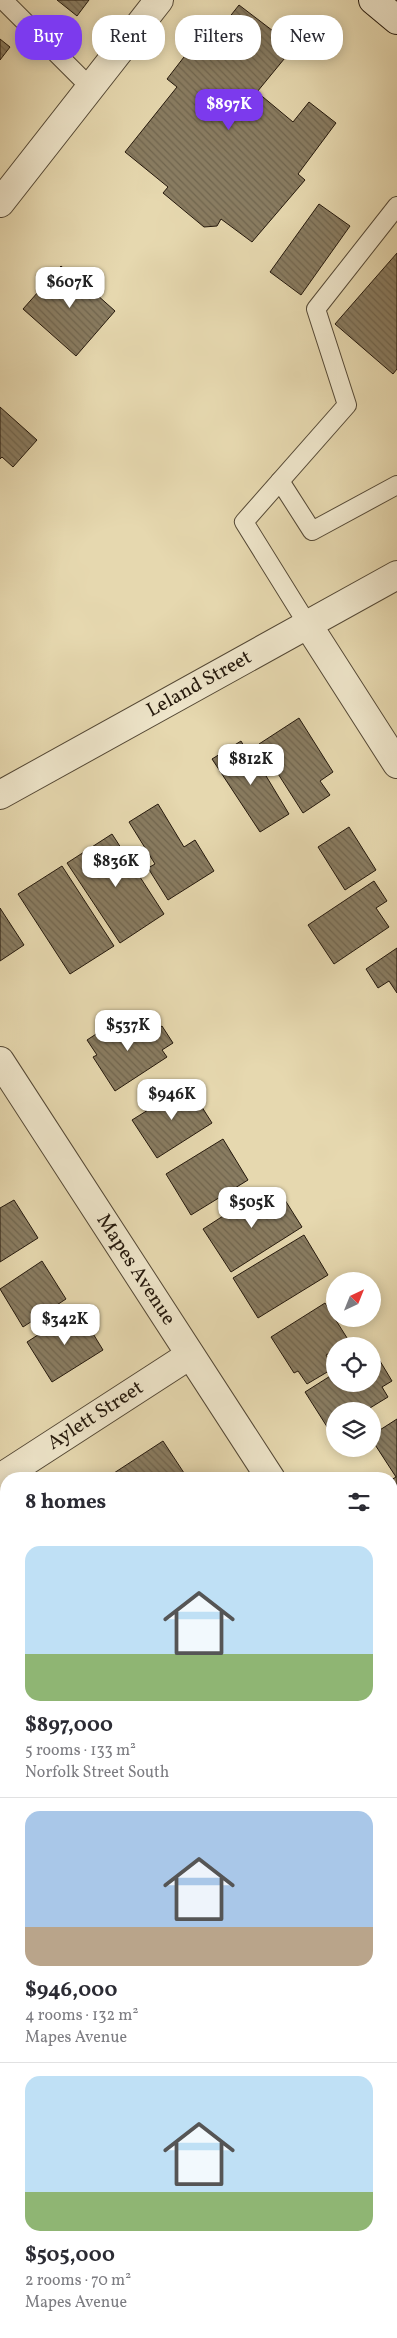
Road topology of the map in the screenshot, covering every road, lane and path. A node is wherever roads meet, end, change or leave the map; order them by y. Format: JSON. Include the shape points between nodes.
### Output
{"nodes":[{"id":1,"x":3,"y":0,"type":"edge"},
{"id":2,"x":159,"y":0,"type":"edge"},
{"id":3,"x":373,"y":0,"type":"edge"},
{"id":4,"x":397,"y":20,"type":"edge"},
{"id":5,"x":90,"y":87,"type":"junction"},
{"id":6,"x":0,"y":203,"type":"edge"},
{"id":7,"x":397,"y":206,"type":"edge"},
{"id":8,"x":280,"y":481,"type":"junction"},
{"id":9,"x":397,"y":485,"type":"edge"},
{"id":10,"x":397,"y":575,"type":"edge"},
{"id":11,"x":308,"y":625,"type":"junction"},
{"id":12,"x":397,"y":764,"type":"edge"},
{"id":13,"x":0,"y":795,"type":"edge"},
{"id":14,"x":0,"y":1061,"type":"edge"},
{"id":15,"x":190,"y":1355,"type":"junction"},
{"id":16,"x":9,"y":1472,"type":"edge"},
{"id":17,"x":266,"y":1472,"type":"edge"}],
"edges":[{"from":1,"to":5,"type":"lane"},
{"from":2,"to":5,"type":"street"},
{"from":3,"to":4,"type":"street"},
{"from":5,"to":6,"type":"street"},
{"from":7,"to":8,"type":"lane","via":[[316,309],[347,405]]},
{"from":8,"to":9,"type":"lane","via":[[312,531]]},
{"from":8,"to":11,"type":"lane","via":[[244,522]]},
{"from":10,"to":11,"type":"street","name":"Leland Street"},
{"from":11,"to":12,"type":"street"},
{"from":11,"to":13,"type":"street","name":"Leland Street"},
{"from":14,"to":15,"type":"street","name":"Mapes Avenue"},
{"from":15,"to":16,"type":"street","name":"Aylett Street"},
{"from":15,"to":17,"type":"street","name":"Mapes Avenue"}]}
